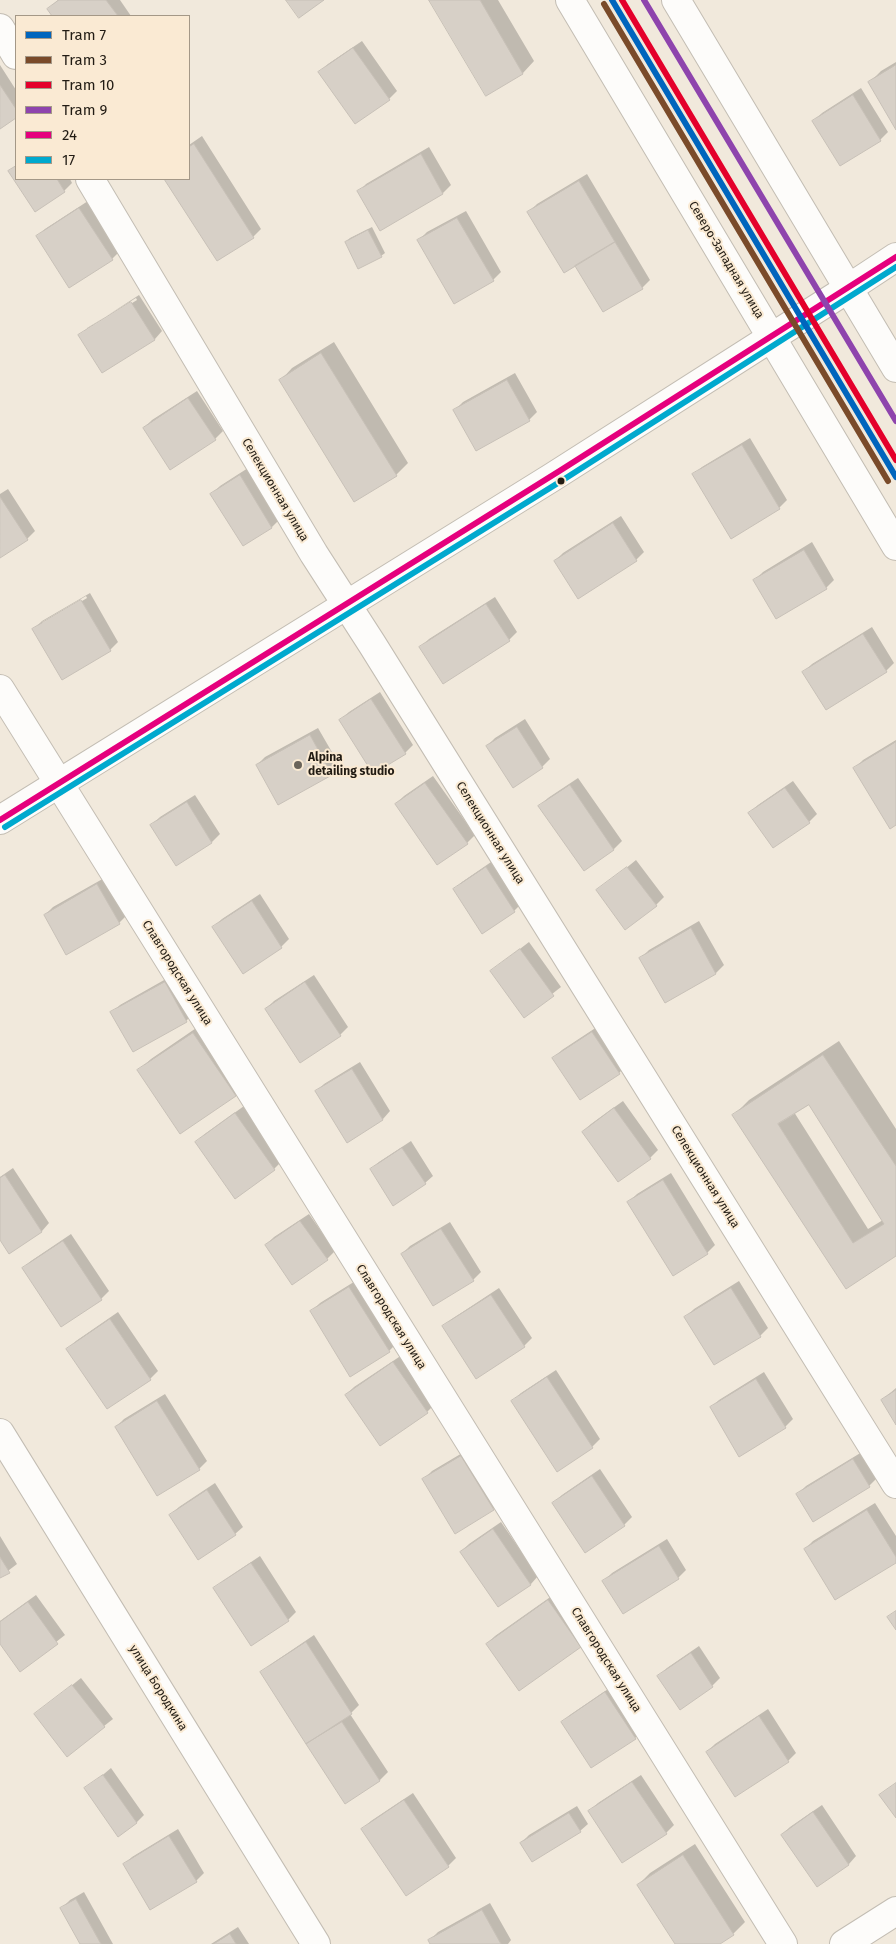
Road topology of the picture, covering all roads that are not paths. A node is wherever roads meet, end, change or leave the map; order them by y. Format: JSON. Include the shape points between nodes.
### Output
{"nodes":[{"id":1,"x":570,"y":0,"type":"edge"},
{"id":2,"x":676,"y":0,"type":"edge"},
{"id":3,"x":0,"y":28,"type":"edge"},
{"id":4,"x":15,"y":53,"type":"edge"},
{"id":5,"x":91,"y":180,"type":"edge"},
{"id":6,"x":896,"y":257,"type":"edge"},
{"id":7,"x":849,"y":288,"type":"junction"},
{"id":8,"x":772,"y":338,"type":"junction"},
{"id":9,"x":896,"y":368,"type":"edge"},
{"id":10,"x":896,"y":546,"type":"edge"},
{"id":11,"x":346,"y":604,"type":"junction"},
{"id":12,"x":0,"y":689,"type":"edge"},
{"id":13,"x":58,"y":784,"type":"junction"},
{"id":14,"x":0,"y":820,"type":"edge"},
{"id":15,"x":0,"y":1433,"type":"edge"},
{"id":16,"x":896,"y":1484,"type":"edge"},
{"id":17,"x":896,"y":1911,"type":"edge"},
{"id":18,"x":316,"y":1944,"type":"edge"},
{"id":19,"x":783,"y":1944,"type":"edge"},
{"id":20,"x":844,"y":1944,"type":"edge"}],
"edges":[{"from":1,"to":8,"type":"street","name":"Северо-Западная улица"},
{"from":2,"to":7,"type":"street"},
{"from":3,"to":4,"type":"street"},
{"from":5,"to":11,"type":"street","name":"Селекционная улица"},
{"from":6,"to":7,"type":"street"},
{"from":7,"to":8,"type":"street"},
{"from":7,"to":9,"type":"street"},
{"from":8,"to":10,"type":"street","name":"Северо-Западная улица"},
{"from":8,"to":11,"type":"street"},
{"from":11,"to":13,"type":"street"},
{"from":11,"to":16,"type":"street","name":"Селекционная улица"},
{"from":12,"to":13,"type":"street","name":"Славгородская улица"},
{"from":13,"to":14,"type":"street"},
{"from":13,"to":19,"type":"street","name":"Славгородская улица"},
{"from":15,"to":18,"type":"street","name":"улица Бородкина"},
{"from":17,"to":20,"type":"street"}]}
